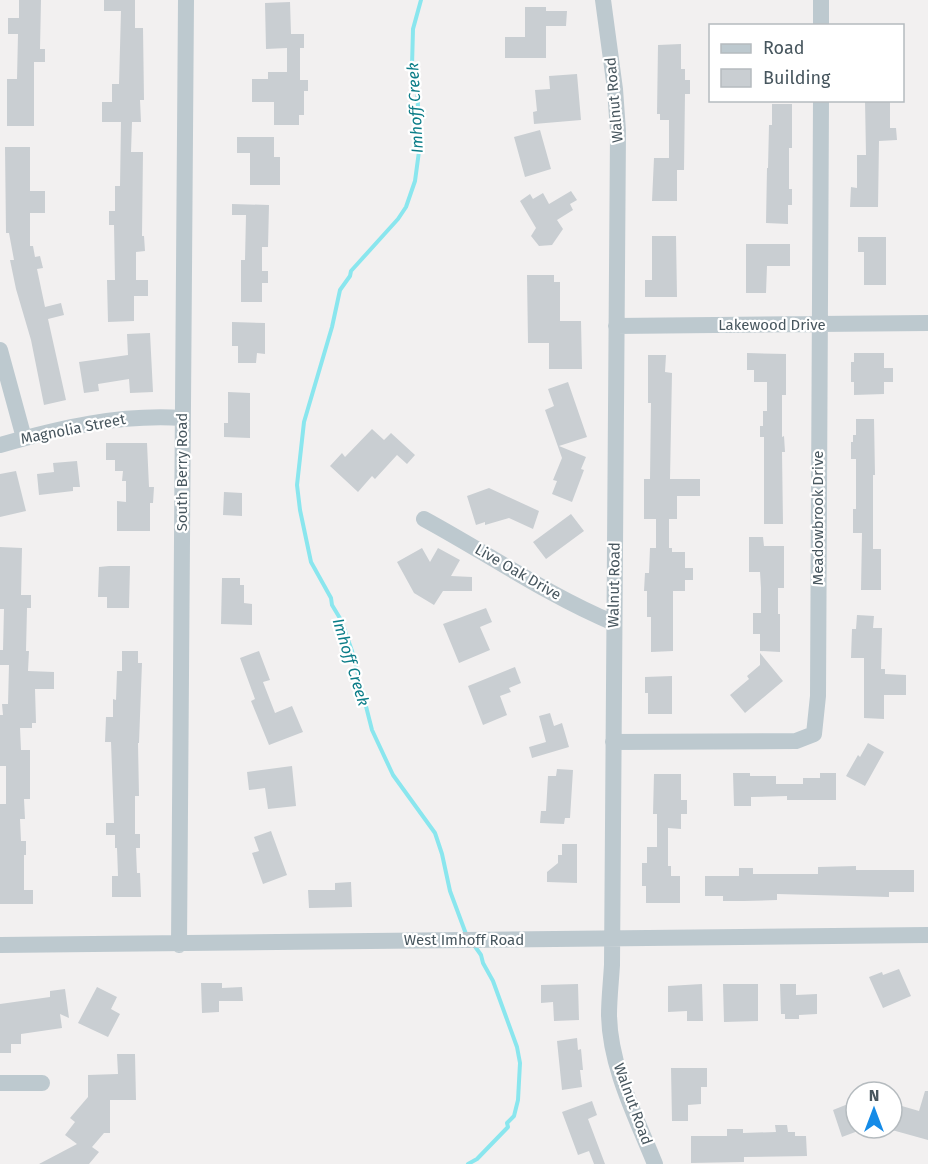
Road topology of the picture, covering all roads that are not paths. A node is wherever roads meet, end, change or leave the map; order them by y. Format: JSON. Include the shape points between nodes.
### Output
{"nodes":[{"id":1,"x":186,"y":0,"type":"edge"},
{"id":2,"x":603,"y":0,"type":"edge"},
{"id":3,"x":821,"y":0,"type":"edge"},
{"id":4,"x":821,"y":24,"type":"edge"},
{"id":5,"x":821,"y":102,"type":"edge"},
{"id":6,"x":928,"y":323,"type":"edge"},
{"id":7,"x":820,"y":325,"type":"junction"},
{"id":8,"x":616,"y":326,"type":"junction"},
{"id":9,"x":0,"y":350,"type":"edge"},
{"id":10,"x":182,"y":418,"type":"junction"},
{"id":11,"x":24,"y":438,"type":"junction"},
{"id":12,"x":0,"y":445,"type":"edge"},
{"id":13,"x":424,"y":519,"type":"dead end"},
{"id":14,"x":614,"y":623,"type":"junction"},
{"id":15,"x":614,"y":742,"type":"junction"},
{"id":16,"x":928,"y":935,"type":"edge"},
{"id":17,"x":612,"y":939,"type":"junction"},
{"id":18,"x":0,"y":945,"type":"edge"},
{"id":19,"x":179,"y":945,"type":"junction"},
{"id":20,"x":0,"y":1083,"type":"edge"},
{"id":21,"x":42,"y":1083,"type":"dead end"},
{"id":22,"x":656,"y":1164,"type":"edge"}],
"edges":[{"from":1,"to":10,"type":"street","name":"South Berry Road"},
{"from":2,"to":8,"type":"street","name":"Walnut Road","via":[[618,131]]},
{"from":3,"to":4,"type":"street"},
{"from":5,"to":7,"type":"street","name":"Meadowbrook Drive"},
{"from":6,"to":7,"type":"street","name":"Lakewood Drive"},
{"from":7,"to":8,"type":"street","name":"Lakewood Drive"},
{"from":7,"to":15,"type":"street","name":"Meadowbrook Drive","via":[[818,696],[814,734],[796,741]]},
{"from":8,"to":14,"type":"street","name":"Walnut Road"},
{"from":9,"to":11,"type":"street"},
{"from":10,"to":11,"type":"street","name":"Magnolia Street","via":[[106,420]]},
{"from":10,"to":19,"type":"street","name":"South Berry Road"},
{"from":11,"to":12,"type":"street","name":"Magnolia Street"},
{"from":13,"to":14,"type":"street","name":"Live Oak Drive","via":[[551,592]]},
{"from":14,"to":15,"type":"street","name":"Walnut Road"},
{"from":15,"to":17,"type":"street","name":"Walnut Road"},
{"from":16,"to":17,"type":"street","name":"West Imhoff Road"},
{"from":17,"to":19,"type":"street","name":"West Imhoff Road"},
{"from":17,"to":22,"type":"street","name":"Walnut Road","via":[[609,1016],[613,1044],[623,1084]]},
{"from":18,"to":19,"type":"street","name":"West Imhoff Road"},
{"from":20,"to":21,"type":"street"}]}
